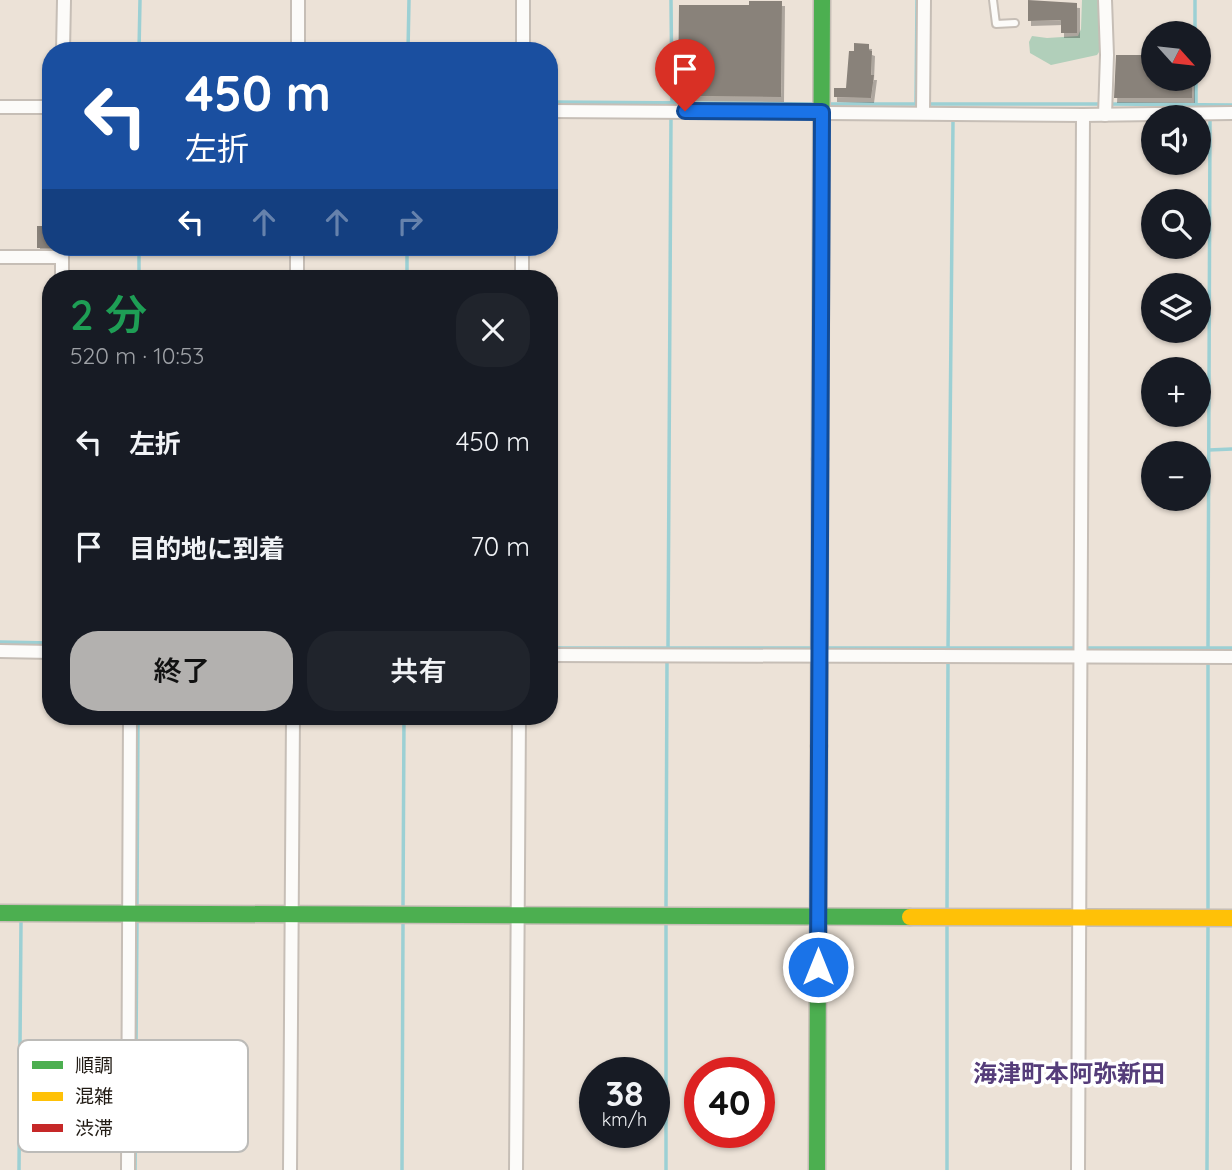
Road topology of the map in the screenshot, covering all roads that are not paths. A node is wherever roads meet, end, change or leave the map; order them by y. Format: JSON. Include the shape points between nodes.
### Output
{"nodes":[{"id":1,"x":64,"y":0,"type":"edge"},
{"id":2,"x":298,"y":0,"type":"edge"},
{"id":3,"x":523,"y":0,"type":"edge"},
{"id":4,"x":822,"y":0,"type":"edge"},
{"id":5,"x":924,"y":0,"type":"edge"},
{"id":6,"x":993,"y":0,"type":"edge"},
{"id":7,"x":1105,"y":0,"type":"edge"},
{"id":8,"x":1015,"y":23,"type":"dead end"},
{"id":9,"x":63,"y":42,"type":"edge"},
{"id":10,"x":298,"y":42,"type":"edge"},
{"id":11,"x":523,"y":42,"type":"edge"},
{"id":12,"x":0,"y":107,"type":"edge"},
{"id":13,"x":42,"y":107,"type":"edge"},
{"id":14,"x":558,"y":111,"type":"edge"},
{"id":15,"x":822,"y":112,"type":"junction"},
{"id":16,"x":923,"y":113,"type":"junction"},
{"id":17,"x":1232,"y":113,"type":"edge"},
{"id":18,"x":1083,"y":115,"type":"junction"},
{"id":19,"x":1105,"y":115,"type":"junction"},
{"id":20,"x":42,"y":254,"type":"edge"},
{"id":21,"x":0,"y":257,"type":"edge"},
{"id":22,"x":0,"y":650,"type":"edge"},
{"id":23,"x":42,"y":652,"type":"edge"},
{"id":24,"x":558,"y":655,"type":"edge"},
{"id":25,"x":1080,"y":656,"type":"junction"},
{"id":26,"x":819,"y":657,"type":"junction"},
{"id":27,"x":1232,"y":657,"type":"edge"},
{"id":28,"x":130,"y":725,"type":"edge"},
{"id":29,"x":293,"y":725,"type":"edge"},
{"id":30,"x":519,"y":725,"type":"edge"},
{"id":31,"x":291,"y":912,"type":"junction"},
{"id":32,"x":0,"y":913,"type":"edge"},
{"id":33,"x":128,"y":913,"type":"junction"},
{"id":34,"x":518,"y":914,"type":"junction"},
{"id":35,"x":819,"y":917,"type":"junction"},
{"id":36,"x":1080,"y":918,"type":"junction"},
{"id":37,"x":1232,"y":918,"type":"edge"},
{"id":38,"x":128,"y":1040,"type":"edge"},
{"id":39,"x":128,"y":1152,"type":"edge"},
{"id":40,"x":128,"y":1170,"type":"edge"},
{"id":41,"x":290,"y":1170,"type":"edge"},
{"id":42,"x":516,"y":1170,"type":"edge"},
{"id":43,"x":817,"y":1170,"type":"edge"},
{"id":44,"x":1079,"y":1170,"type":"edge"}],
"edges":[{"from":1,"to":9,"type":"street"},
{"from":2,"to":10,"type":"street"},
{"from":3,"to":11,"type":"street"},
{"from":4,"to":15,"type":"street"},
{"from":5,"to":16,"type":"street"},
{"from":6,"to":8,"type":"lane","via":[[996,24]]},
{"from":7,"to":19,"type":"street"},
{"from":12,"to":13,"type":"street"},
{"from":14,"to":15,"type":"street"},
{"from":15,"to":16,"type":"street"},
{"from":15,"to":26,"type":"street"},
{"from":16,"to":18,"type":"street"},
{"from":17,"to":19,"type":"street"},
{"from":18,"to":19,"type":"street"},
{"from":18,"to":25,"type":"street"},
{"from":20,"to":21,"type":"street"},
{"from":22,"to":23,"type":"street"},
{"from":24,"to":26,"type":"street"},
{"from":25,"to":26,"type":"street"},
{"from":25,"to":27,"type":"street"},
{"from":25,"to":36,"type":"street"},
{"from":26,"to":35,"type":"street"},
{"from":28,"to":33,"type":"street"},
{"from":29,"to":31,"type":"street"},
{"from":30,"to":34,"type":"street"},
{"from":31,"to":33,"type":"street"},
{"from":31,"to":34,"type":"street"},
{"from":31,"to":41,"type":"street"},
{"from":32,"to":33,"type":"street"},
{"from":33,"to":38,"type":"street"},
{"from":34,"to":35,"type":"street"},
{"from":34,"to":42,"type":"street"},
{"from":35,"to":36,"type":"street"},
{"from":35,"to":43,"type":"street"},
{"from":36,"to":37,"type":"street"},
{"from":36,"to":44,"type":"street"},
{"from":39,"to":40,"type":"street"}]}
